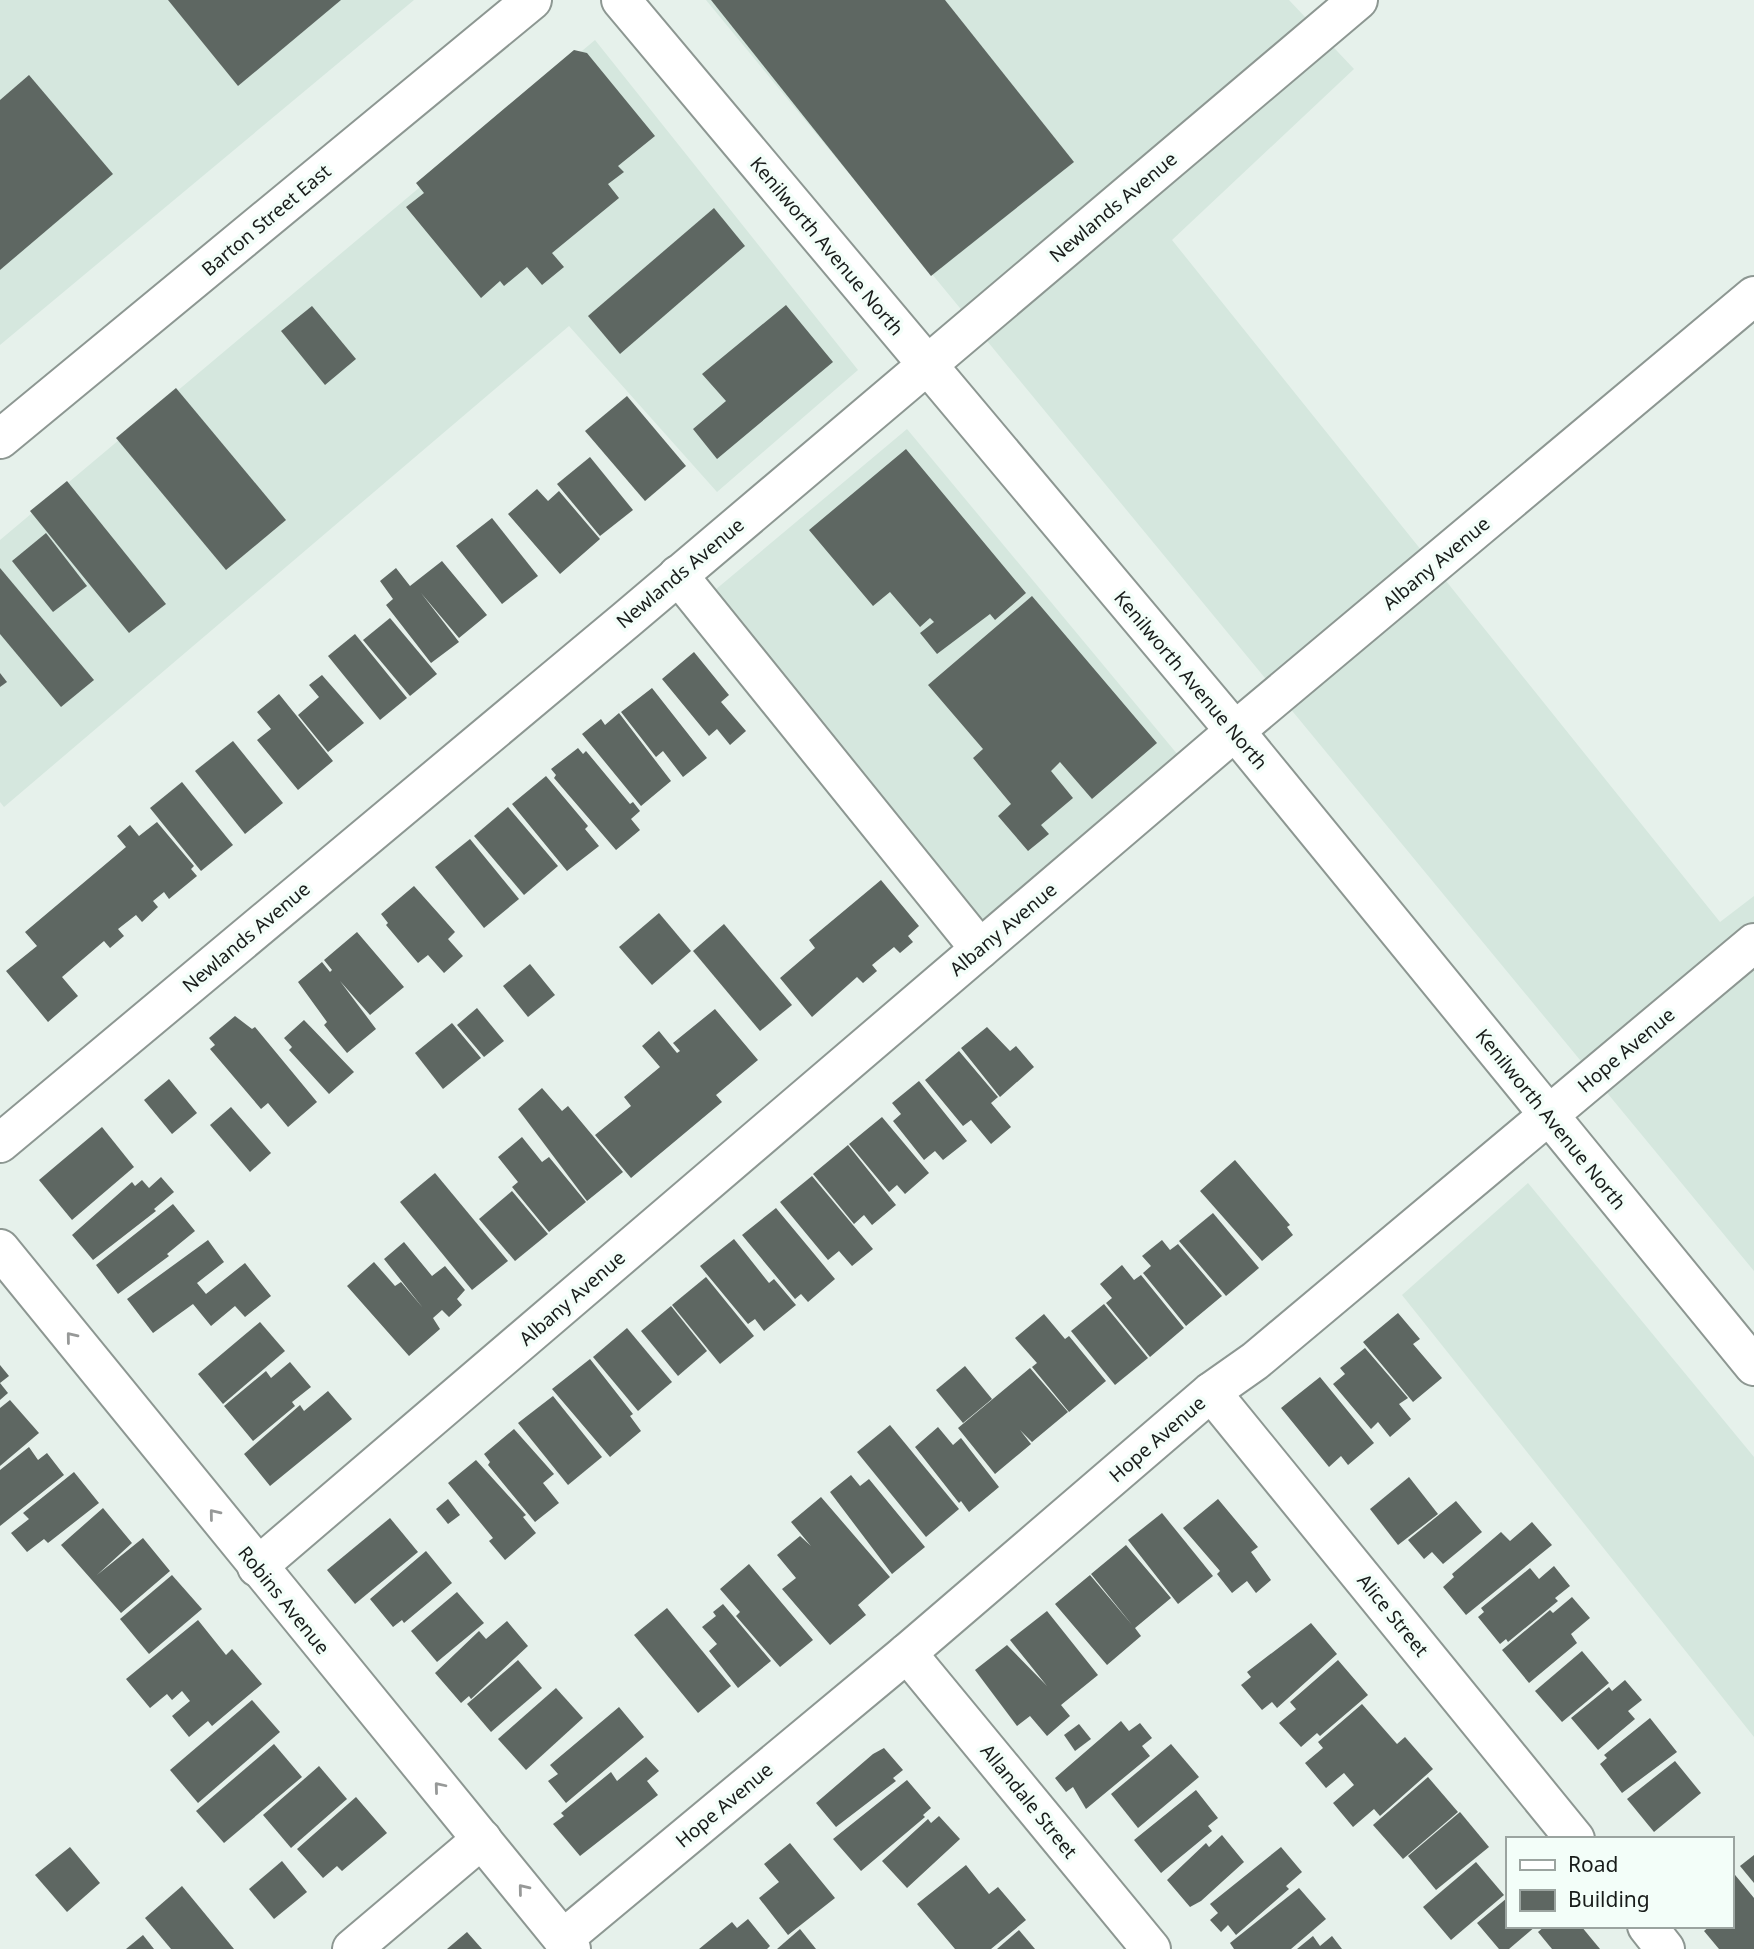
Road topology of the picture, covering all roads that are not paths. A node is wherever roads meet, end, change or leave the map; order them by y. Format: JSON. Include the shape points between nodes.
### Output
{"nodes":[{"id":1,"x":532,"y":0,"type":"edge"},
{"id":2,"x":621,"y":0,"type":"edge"},
{"id":3,"x":1358,"y":0,"type":"edge"},
{"id":4,"x":1754,"y":296,"type":"edge"},
{"id":5,"x":926,"y":365,"type":"junction"},
{"id":6,"x":0,"y":439,"type":"edge"},
{"id":7,"x":678,"y":575,"type":"junction"},
{"id":8,"x":1235,"y":731,"type":"junction"},
{"id":9,"x":1754,"y":944,"type":"edge"},
{"id":10,"x":980,"y":949,"type":"junction"},
{"id":11,"x":1548,"y":1116,"type":"junction"},
{"id":12,"x":0,"y":1143,"type":"edge"},
{"id":13,"x":0,"y":1249,"type":"edge"},
{"id":14,"x":1754,"y":1366,"type":"edge"},
{"id":15,"x":1211,"y":1392,"type":"junction"},
{"id":16,"x":257,"y":1567,"type":"junction"},
{"id":17,"x":907,"y":1653,"type":"junction"},
{"id":18,"x":1573,"y":1837,"type":"edge"},
{"id":19,"x":482,"y":1839,"type":"junction"},
{"id":20,"x":1649,"y":1928,"type":"edge"},
{"id":21,"x":567,"y":1944,"type":"edge"},
{"id":22,"x":352,"y":1949,"type":"edge"},
{"id":23,"x":1151,"y":1949,"type":"edge"},
{"id":24,"x":1665,"y":1949,"type":"edge"}],
"edges":[{"from":1,"to":6,"type":"street","name":"Barton Street East"},
{"from":2,"to":5,"type":"street","name":"Kenilworth Avenue North"},
{"from":3,"to":5,"type":"street","name":"Newlands Avenue"},
{"from":4,"to":8,"type":"street","name":"Albany Avenue"},
{"from":5,"to":7,"type":"street","name":"Newlands Avenue"},
{"from":5,"to":8,"type":"street","name":"Kenilworth Avenue North"},
{"from":7,"to":10,"type":"street"},
{"from":7,"to":12,"type":"street","name":"Newlands Avenue"},
{"from":8,"to":10,"type":"street","name":"Albany Avenue"},
{"from":8,"to":11,"type":"street","name":"Kenilworth Avenue North"},
{"from":9,"to":11,"type":"street","name":"Hope Avenue"},
{"from":10,"to":16,"type":"street","name":"Albany Avenue"},
{"from":11,"to":14,"type":"street","name":"Kenilworth Avenue North"},
{"from":11,"to":15,"type":"street","name":"Hope Avenue","via":[[1255,1361]]},
{"from":16,"to":13,"type":"street","name":"Robins Avenue","one_way":true},
{"from":15,"to":17,"type":"street","name":"Hope Avenue"},
{"from":15,"to":18,"type":"street","name":"Alice Street"},
{"from":19,"to":16,"type":"street","name":"Robins Avenue","one_way":true},
{"from":17,"to":21,"type":"street","name":"Hope Avenue"},
{"from":17,"to":23,"type":"street","name":"Allandale Street"},
{"from":21,"to":19,"type":"street","name":"Robins Avenue","one_way":true},
{"from":19,"to":22,"type":"street"},
{"from":20,"to":24,"type":"street"}]}
